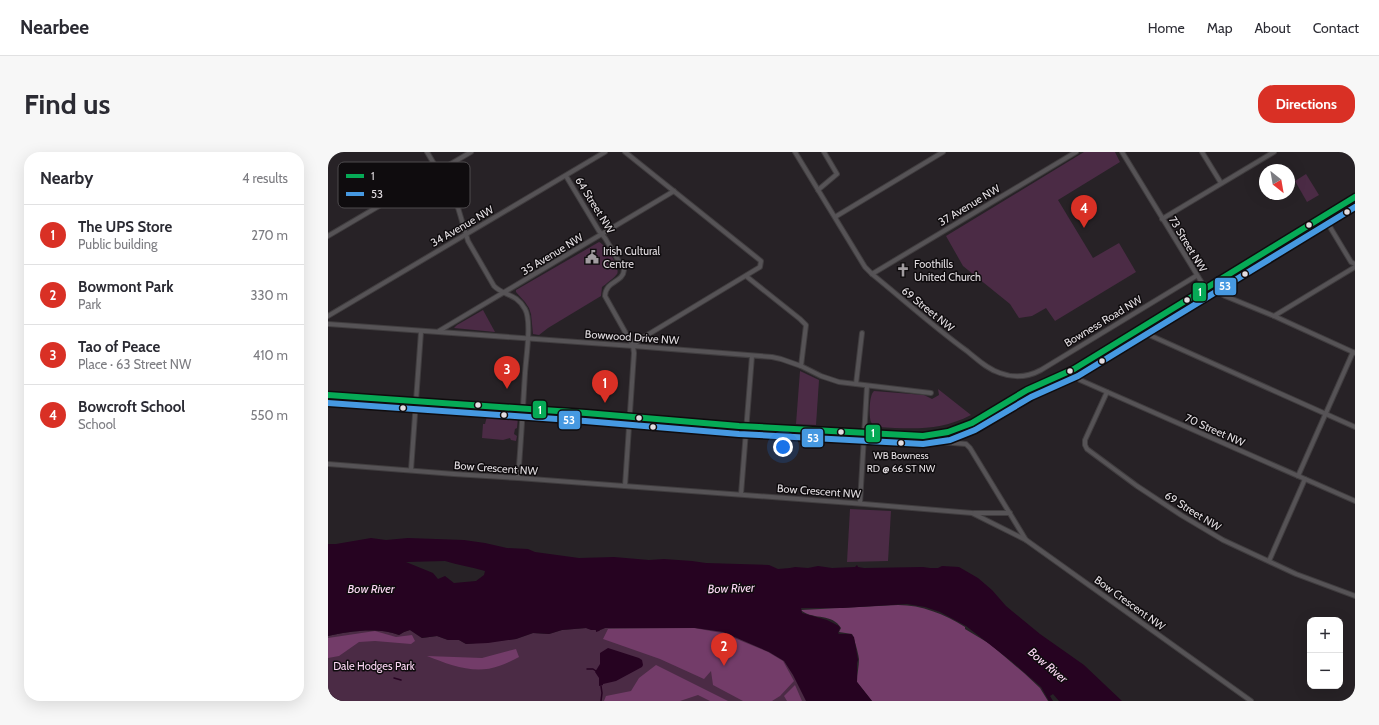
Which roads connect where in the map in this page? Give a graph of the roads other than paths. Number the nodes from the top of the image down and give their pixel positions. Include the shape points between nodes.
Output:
1 (332, 152) edge
2 (427, 152) edge
3 (471, 152) edge
4 (605, 152) edge
5 (625, 152) edge
6 (795, 152) edge
7 (824, 152) edge
8 (943, 152) edge
9 (1076, 152) edge
10 (1122, 152) edge
11 (1202, 152) edge
12 (1274, 152) edge
13 (328, 154) edge
14 (433, 162) edge
15 (454, 162) edge
16 (566, 176) junction
17 (1221, 183) junction
18 (818, 190) junction
19 (674, 191) junction
20 (1355, 197) edge
21 (375, 208) edge
22 (458, 208) edge
23 (835, 217) junction
24 (1324, 217) junction
25 (1162, 219) junction
26 (467, 233) junction
27 (602, 234) junction
28 (328, 236) edge
29 (1355, 265) edge
30 (872, 274) junction
31 (746, 276) junction
32 (1196, 276) junction
33 (1208, 287) junction
34 (504, 292) junction
35 (328, 316) edge
36 (1274, 316) junction
37 (328, 324) edge
38 (1142, 328) junction
39 (421, 332) junction
40 (438, 332) junction
41 (862, 333) dead end
42 (528, 339) junction
43 (633, 346) junction
44 (1354, 353) edge
45 (752, 356) junction
46 (801, 366) junction
47 (1074, 369) junction
48 (1017, 376) joint
49 (856, 384) junction
50 (867, 386) junction
51 (1107, 392) junction
52 (931, 393) dead end
53 (328, 395) edge
54 (416, 402) junction
55 (523, 409) junction
56 (1327, 414) junction
57 (630, 416) junction
58 (747, 426) junction
59 (1355, 427) edge
60 (864, 433) junction
61 (932, 435) junction
62 (328, 464) edge
63 (410, 470) junction
64 (1298, 476) junction
65 (518, 478) junction
66 (1306, 480) junction
67 (625, 486) junction
68 (741, 494) junction
69 (1355, 501) edge
70 (860, 503) junction
71 (1010, 513) junction
72 (972, 514) junction
73 (1026, 540) junction
74 (1269, 561) junction
75 (1355, 596) edge
76 (1251, 701) edge

1 - 13 street
2 - 14 street
3 - 15 street
4 - 16 street, 34 Avenue NW
5 - 19 street
6 - 18 street, 69 Street NW
7 - 18 street via 837,174
8 - 23 street
9 - 30 street, 37 Avenue NW
10 - 25 street, 73 Street NW
11 - 17 street
12 - 17 street
16 - 26 street, 34 Avenue NW
16 - 27 street, 64 Street NW
17 - 25 street
18 - 23 street, 69 Street NW
19 - 27 street, 35 Avenue NW
19 - 31 street via 761,261 760,267
20 - 24 street
21 - 28 street
22 - 26 street
23 - 30 street, 69 Street NW via 865,267
24 - 29 street
24 - 33 street
25 - 32 street, 73 Street NW
26 - 34 street via 468,241 494,286
26 - 35 street, 34 Avenue NW
27 - 34 street, 35 Avenue NW
27 - 43 street, 64 Street NW via 624,272 608,287 604,296
29 - 36 street
30 - 48 street, 69 Street NW via 989,368 1002,374
31 - 43 street via 640,339
31 - 46 street via 806,325
32 - 33 street, 73 Street NW
32 - 48 street, Bowness Road NW via 1041,370
33 - 36 street, 73 Street NW
33 - 38 street
34 - 40 street, 35 Avenue NW
34 - 42 street via 513,296 525,309 528,316
36 - 44 street, 73 Street NW
37 - 39 street, Bowwood Drive NW
38 - 47 street
38 - 56 street via 1147,334
39 - 40 street, Bowwood Drive NW
39 - 54 street
40 - 42 street, Bowwood Drive NW
41 - 49 street
42 - 43 street, Bowwood Drive NW
42 - 55 street
43 - 45 street, Bowwood Drive NW
43 - 57 street, 64 Street NW
44 - 56 street
45 - 46 street, Bowwood Drive NW via 781,359
45 - 58 street
46 - 49 street, Bowwood Drive NW via 839,382
47 - 51 street, 70 Street NW via 1080,380
47 - 61 street via 1022,393 972,423
49 - 50 street, Bowwood Drive NW
50 - 52 street, Bowwood Drive NW
50 - 60 street
51 - 64 street, 70 Street NW
51 - 74 street, 69 Street NW via 1084,445 1137,486 1181,515 1222,540
53 - 54 street
54 - 55 street
54 - 63 street
55 - 57 street
55 - 65 street
56 - 59 street
56 - 64 street
57 - 58 street
57 - 67 street, 64 Street NW
58 - 60 street
58 - 68 street
60 - 61 street
60 - 70 street
61 - 71 street via 941,442 966,444
62 - 63 street, Bow Crescent NW
63 - 65 street, Bow Crescent NW
64 - 66 street, 70 Street NW
65 - 67 street, Bow Crescent NW
66 - 69 street, 70 Street NW
66 - 74 street
67 - 68 street, Bow Crescent NW
68 - 70 street, Bow Crescent NW
70 - 72 street, Bow Crescent NW
71 - 72 street
71 - 73 street
72 - 73 street, Bow Crescent NW
73 - 76 street, Bow Crescent NW
74 - 75 street, 69 Street NW

